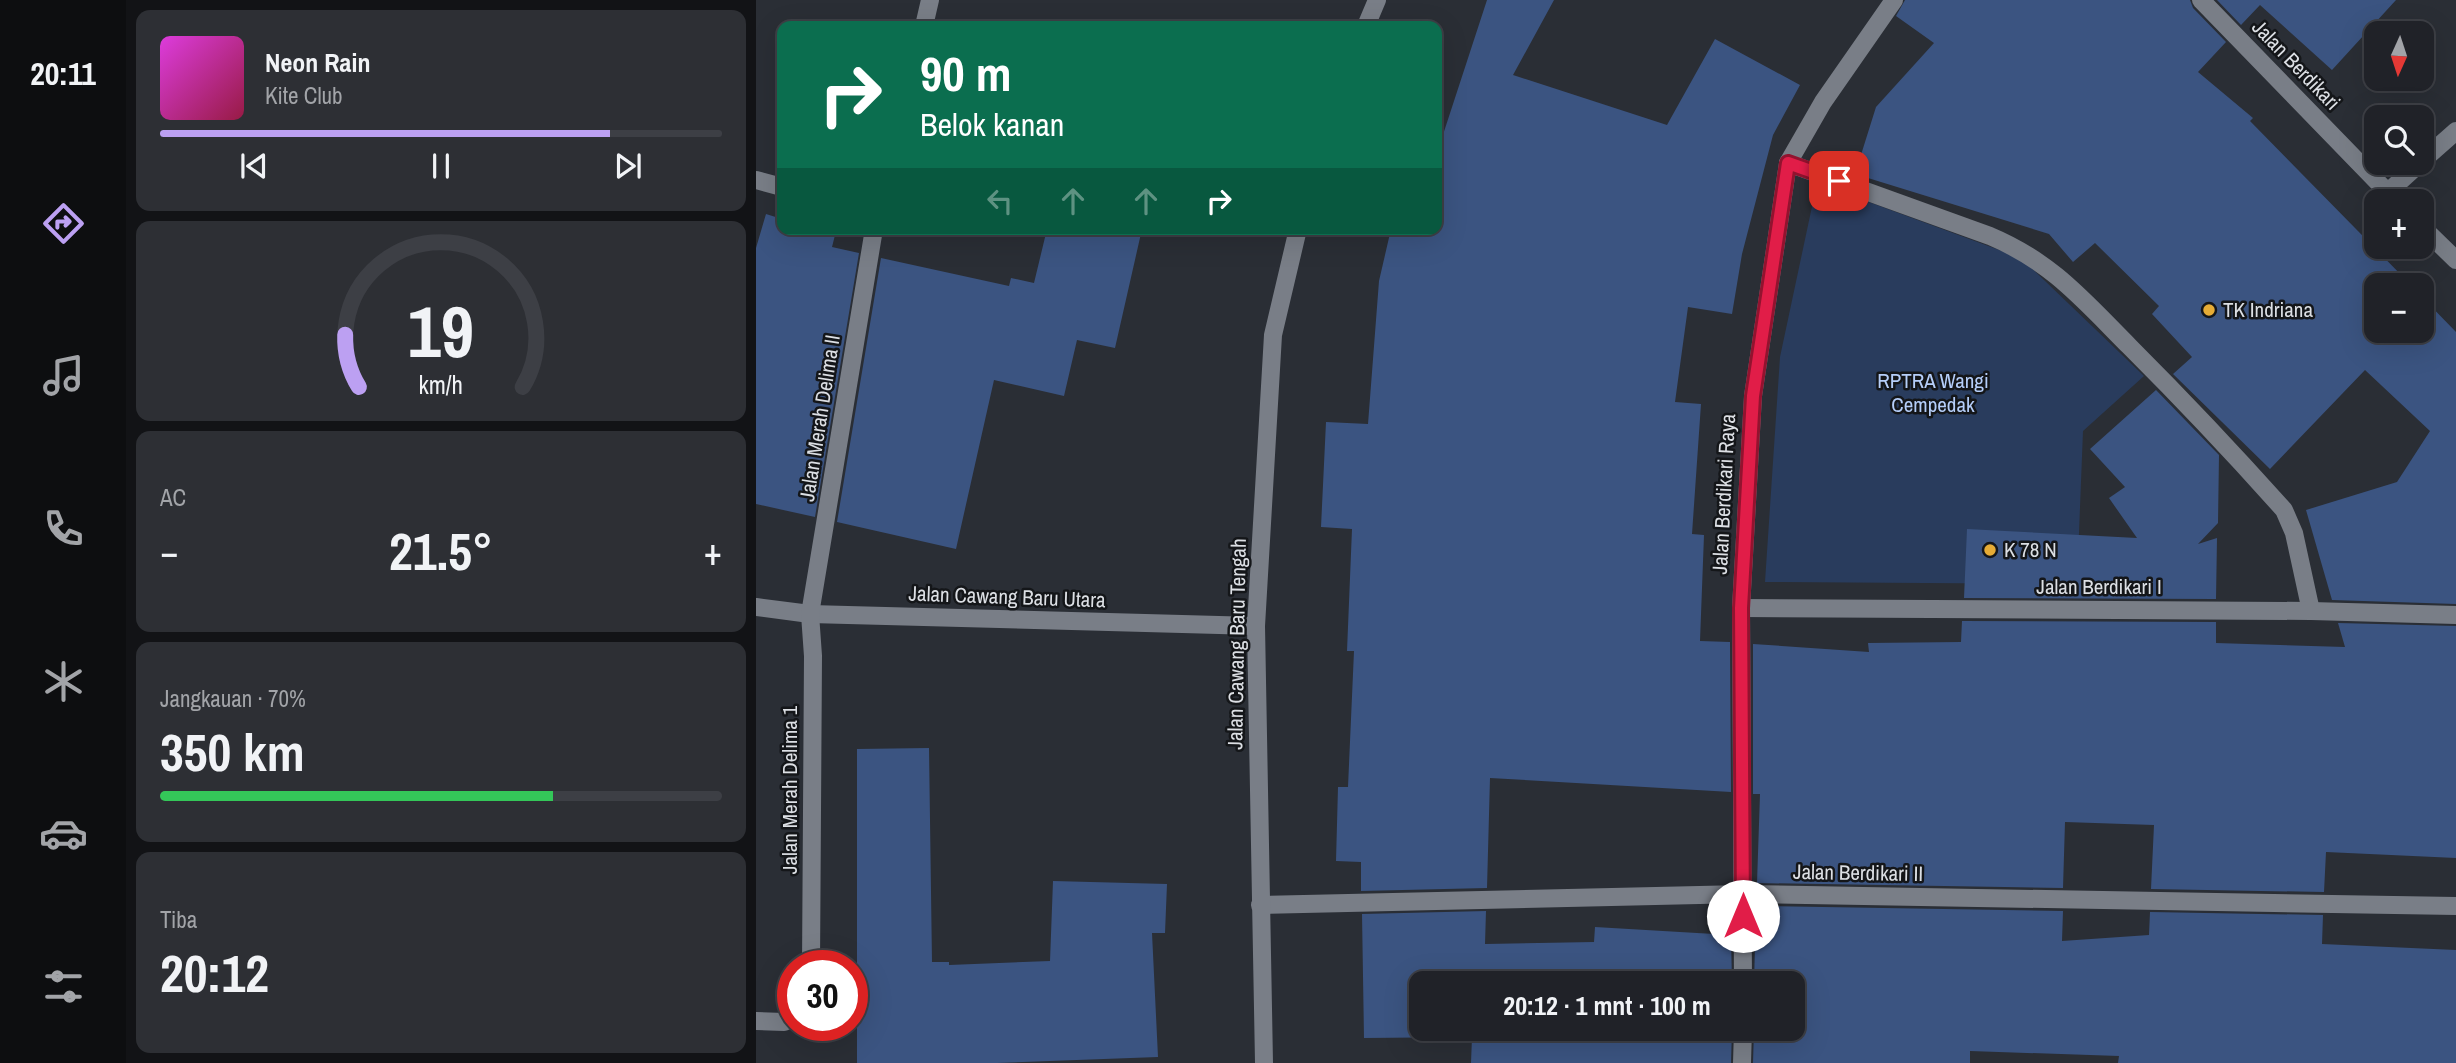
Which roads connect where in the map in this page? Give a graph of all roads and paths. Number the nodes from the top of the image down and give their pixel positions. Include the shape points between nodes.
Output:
1 (930, 0) edge
2 (1377, 0) edge
3 (1894, 0) edge
4 (2201, 0) edge
5 (925, 21) edge
6 (1368, 21) edge
7 (2456, 131) edge
8 (2434, 150) edge
9 (1788, 163) junction
10 (2410, 175) edge
11 (756, 180) edge
12 (777, 186) edge
13 (2383, 189) edge
14 (2398, 189) edge
15 (873, 235) edge
16 (1297, 235) edge
17 (2434, 239) edge
18 (2456, 260) edge
19 (756, 607) edge
20 (1741, 608) junction
21 (2311, 611) junction
22 (810, 614) junction
23 (2456, 615) edge
24 (1256, 626) junction
25 (1743, 894) junction
26 (1260, 905) junction
27 (2456, 906) edge
28 (811, 950) edge
29 (1743, 971) edge
30 (756, 1021) edge
31 (777, 1022) edge
32 (1743, 1041) edge
33 (1264, 1063) edge
34 (1742, 1063) edge

1 - 5 street
2 - 6 street
3 - 9 street, Jalan Berdikari Raya via 1823,102
4 - 13 street, Jalan Berdikari
7 - 8 street, Jalan Berdikari
9 - 20 street, Jalan Berdikari Raya via 1753,396
9 - 21 street via 1990,236 2021,249 2052,270 2284,510 2294,533
10 - 14 street, Jalan Berdikari
11 - 12 street
15 - 22 street, Jalan Merah Delima II
16 - 24 street, Jalan Cawang Baru Tengah via 1273,335
17 - 18 street
19 - 22 street, Jalan Cawang Baru Utara
20 - 21 street, Jalan Berdikari I
20 - 25 street, Jalan Berdikari Raya
21 - 23 street, Jalan Berdikari I
22 - 24 street, Jalan Cawang Baru Utara
22 - 28 street, Jalan Merah Delima 1
24 - 26 street, Jalan Cawang Baru Tengah
25 - 26 street, Jalan Berdikari II
25 - 27 street, Jalan Berdikari II
25 - 29 street, Jalan Berdikari Raya
26 - 33 street, Jalan Cawang Baru Tengah
30 - 31 street
32 - 34 street

